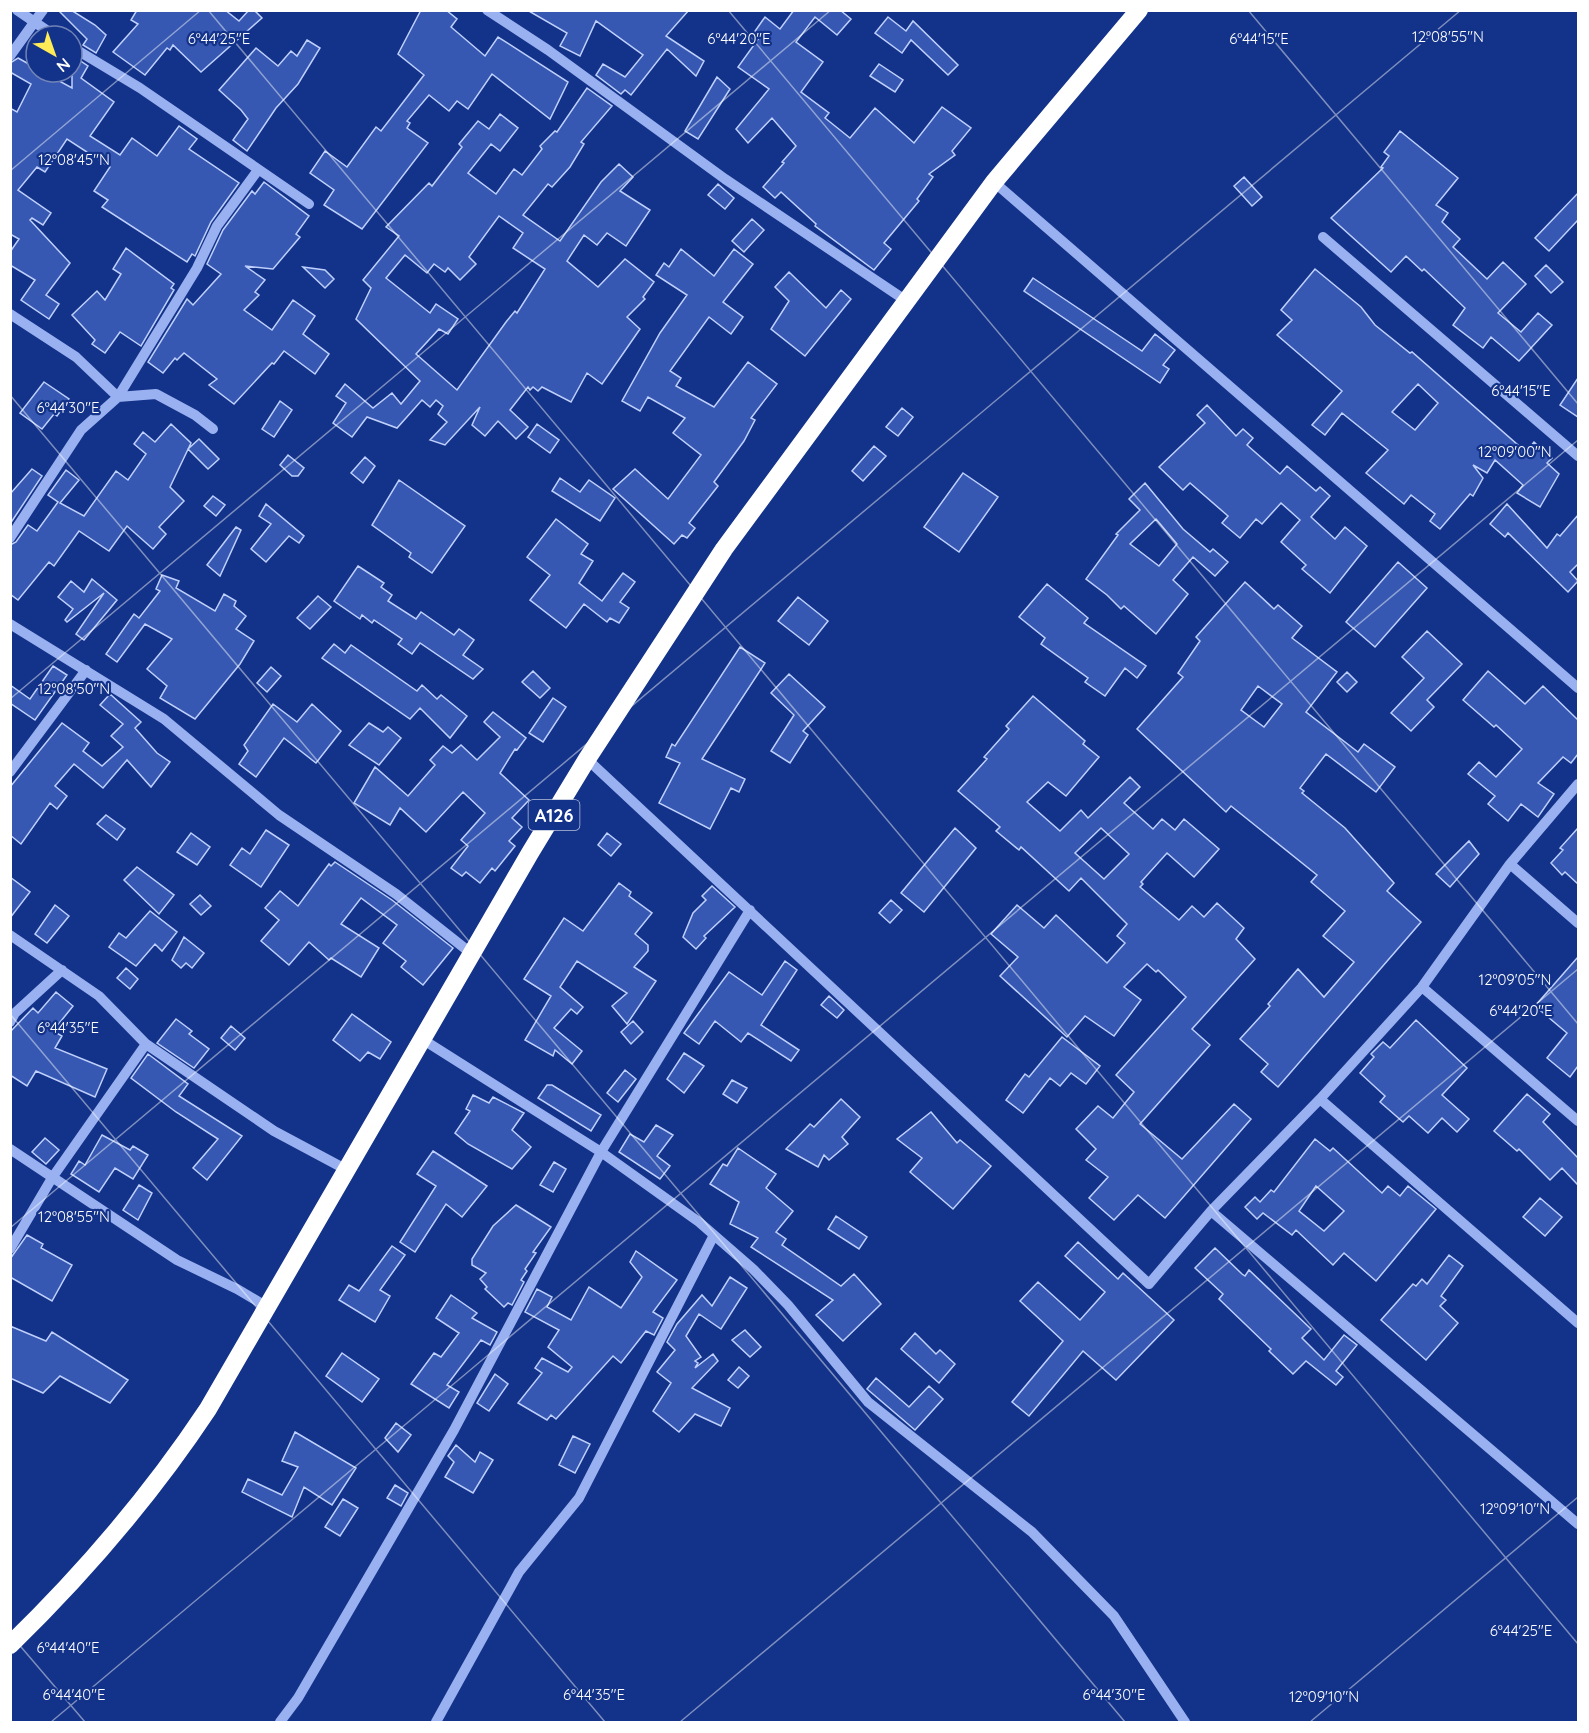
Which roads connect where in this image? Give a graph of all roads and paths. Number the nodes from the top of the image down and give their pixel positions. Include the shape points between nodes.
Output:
1 (17, 10) edge
2 (43, 10) edge
3 (487, 10) edge
4 (1139, 10) edge
5 (34, 22) junction
6 (37, 24) edge
7 (84, 54) edge
8 (10, 56) edge
9 (258, 170) junction
10 (994, 182) junction
11 (309, 204) dead end
12 (1323, 237) dead end
13 (905, 300) junction
14 (10, 314) edge
15 (118, 397) junction
16 (213, 429) dead end
17 (1578, 456) edge
18 (10, 538) edge
19 (10, 624) edge
20 (86, 670) junction
21 (1578, 688) edge
22 (587, 759) junction
23 (10, 772) edge
24 (1578, 784) edge
25 (1510, 864) junction
26 (750, 910) junction
27 (1578, 923) edge
28 (10, 935) edge
29 (472, 954) junction
30 (62, 970) junction
31 (1422, 987) junction
32 (10, 1022) edge
33 (422, 1039) junction
34 (146, 1044) junction
35 (1320, 1099) junction
36 (1578, 1121) edge
37 (10, 1149) edge
38 (601, 1152) junction
39 (347, 1170) junction
40 (52, 1178) junction
41 (1211, 1211) junction
42 (714, 1235) junction
43 (10, 1249) edge
44 (269, 1308) junction
45 (1578, 1323) edge
46 (1578, 1524) edge
47 (10, 1645) edge
48 (280, 1722) edge
49 (436, 1722) edge
50 (1185, 1722) edge

1 - 5 street
2 - 5 street
3 - 13 street via 725,179
4 - 10 highway, A126
5 - 6 street
5 - 8 street
7 - 9 street via 141,88
9 - 11 street
9 - 15 street via 217,226 197,268
10 - 13 highway, A126
10 - 21 street
12 - 17 street
13 - 22 highway, A126 via 724,549
14 - 15 street via 76,357
15 - 16 street via 156,394
15 - 18 street via 81,430
19 - 20 street
20 - 23 street
20 - 29 street via 164,719 279,815 396,894
22 - 26 street
22 - 29 highway, A126
24 - 25 street
25 - 27 street
25 - 31 street
26 - 38 street
26 - 41 street via 1149,1284
28 - 30 street
29 - 33 highway, A126
30 - 32 street
30 - 34 street via 99,996
31 - 35 street
31 - 36 street
33 - 38 street
33 - 39 highway, A126
34 - 39 street via 274,1131
34 - 40 street
35 - 41 street
35 - 45 street
37 - 40 street
38 - 42 street
38 - 48 street via 454,1430 298,1698
39 - 44 highway, A126
40 - 43 street
40 - 44 street via 177,1260
41 - 46 street
42 - 49 street via 579,1498 519,1572
42 - 50 street via 788,1305 868,1402 1032,1532 1114,1616
44 - 47 highway, A126 via 175,1459 91,1561

